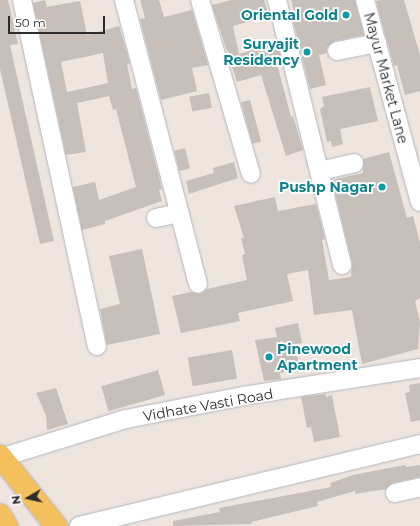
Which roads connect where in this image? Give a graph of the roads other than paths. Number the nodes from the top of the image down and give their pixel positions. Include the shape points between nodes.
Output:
1 (22, 0) edge
2 (124, 0) edge
3 (200, 0) edge
4 (277, 0) edge
5 (365, 0) edge
6 (377, 43) junction
7 (337, 51) dead end
8 (354, 162) dead end
9 (320, 170) junction
10 (251, 174) dead end
11 (420, 202) edge
12 (179, 213) junction
13 (156, 218) dead end
14 (342, 265) dead end
15 (198, 284) dead end
16 (97, 346) dead end
17 (420, 368) edge
18 (420, 444) edge
19 (0, 457) edge
20 (420, 487) edge
21 (395, 493) dead end
22 (0, 515) edge
23 (7, 526) edge
24 (56, 526) edge
25 (79, 526) edge

1 - 16 street
2 - 12 street
3 - 10 street
4 - 9 street
5 - 6 street, Mayur Market Lane
6 - 7 street
6 - 11 street, Mayur Market Lane
8 - 9 street
9 - 14 street
12 - 13 street
12 - 15 street
17 - 19 street, Vidhate Vasti Road via 243,396 126,419
18 - 25 street
19 - 24 main road
20 - 21 street
22 - 23 main road

